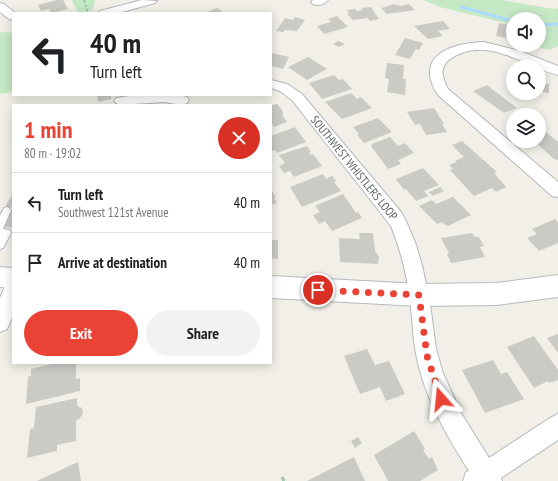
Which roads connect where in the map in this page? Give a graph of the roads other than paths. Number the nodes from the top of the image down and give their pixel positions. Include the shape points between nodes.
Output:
1 (151, 1) dead end
2 (0, 6) edge
3 (108, 12) edge
4 (12, 16) edge
5 (558, 71) edge
6 (272, 84) edge
7 (182, 100) edge
8 (122, 103) edge
9 (558, 191) edge
10 (7, 210) dead end
11 (0, 226) edge
12 (0, 232) edge
13 (0, 245) edge
14 (0, 277) edge
15 (12, 278) edge
16 (558, 286) edge
17 (272, 288) edge
18 (12, 292) edge
19 (419, 295) junction
20 (0, 322) edge
21 (558, 426) edge
22 (484, 479) edge

1 - 3 street
2 - 4 street
5 - 9 street via 494,47 474,46 448,54 440,61 435,71 443,92
6 - 19 street, SOUTHWEST WHISTLERS LOOP via 288,89 297,98 396,217 404,235
7 - 8 street via 164,97
10 - 11 lane
12 - 13 lane via 7,233
14 - 15 main road
16 - 19 main road via 496,294
17 - 19 main road
18 - 20 street
19 - 22 street, SOUTHWEST WHISTLERS LOOP via 427,356 441,399
21 - 22 street

